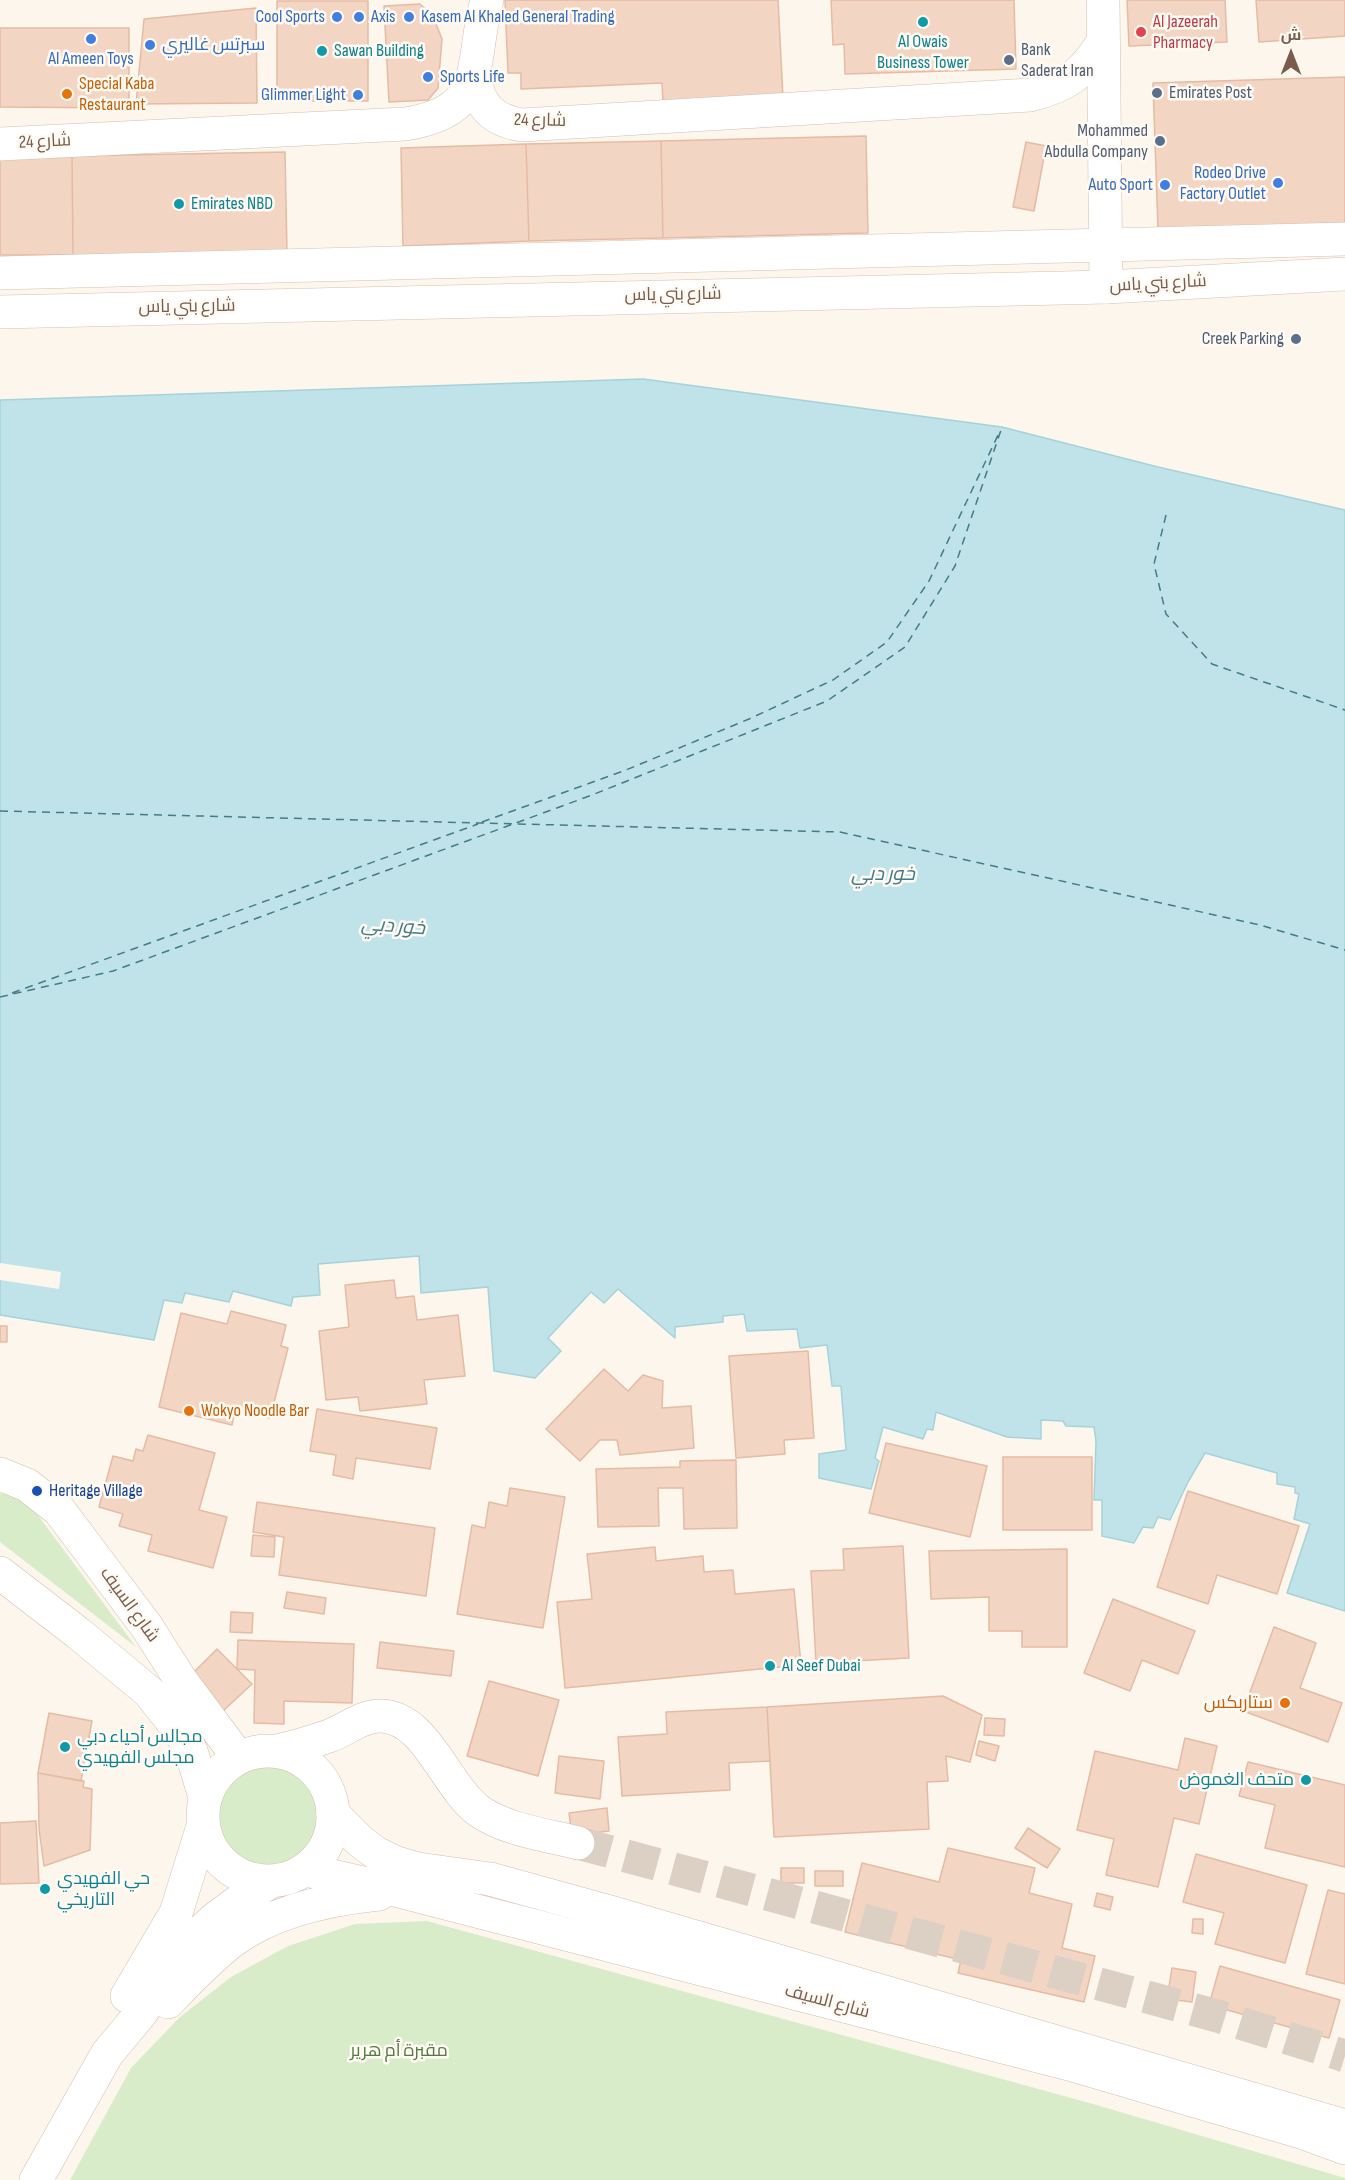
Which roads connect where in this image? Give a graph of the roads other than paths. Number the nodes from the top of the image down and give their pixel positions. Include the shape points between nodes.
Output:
1 (487, 0) edge
2 (1103, 0) edge
3 (1103, 42) junction
4 (474, 77) junction
5 (0, 144) edge
6 (1345, 239) edge
7 (1104, 245) junction
8 (0, 273) edge
9 (1345, 274) edge
10 (1106, 287) junction
11 (0, 312) edge
12 (0, 1474) edge
13 (0, 1574) edge
14 (346, 1728) junction
15 (277, 1751) junction
16 (238, 1757) junction
17 (331, 1804) junction
18 (204, 1812) junction
19 (578, 1843) tunnel mouth
20 (306, 1870) junction
21 (272, 1881) junction
22 (403, 1892) junction
23 (107, 2054) junction
24 (1345, 2126) edge
25 (1345, 2148) edge
26 (36, 2180) edge

1 - 4 street
2 - 3 street
3 - 4 street, شارع 24 via 1074,78 1030,95 522,125 494,116 477,92
3 - 7 street
4 - 5 street, شارع 24 via 456,105 441,116 405,124
6 - 7 street
7 - 8 street
7 - 10 street
9 - 10 street, شارع بني ياس
10 - 11 street, شارع بني ياس
12 - 16 street, شارع السيف via 27,1485 59,1510
13 - 18 street via 153,1696 190,1751
14 - 15 street
14 - 17 street via 330,1766
14 - 19 street via 362,1719 380,1716 398,1720 414,1729 458,1791 480,1812 509,1825
15 - 16 street
15 - 17 street via 291,1754 319,1775
16 - 18 street via 212,1781
17 - 20 street via 331,1834 317,1860
17 - 24 street, شارع السيف via 360,1841 402,1864 517,1886
18 - 21 street via 213,1851 224,1865 238,1875
18 - 23 street via 176,1913 127,1996
20 - 21 street
20 - 22 street, شارع السيف
21 - 23 street via 239,1901 197,1935
22 - 23 street via 350,1897 267,1921 206,1962 136,2033
22 - 25 street, شارع السيف via 1069,2064
23 - 26 street

